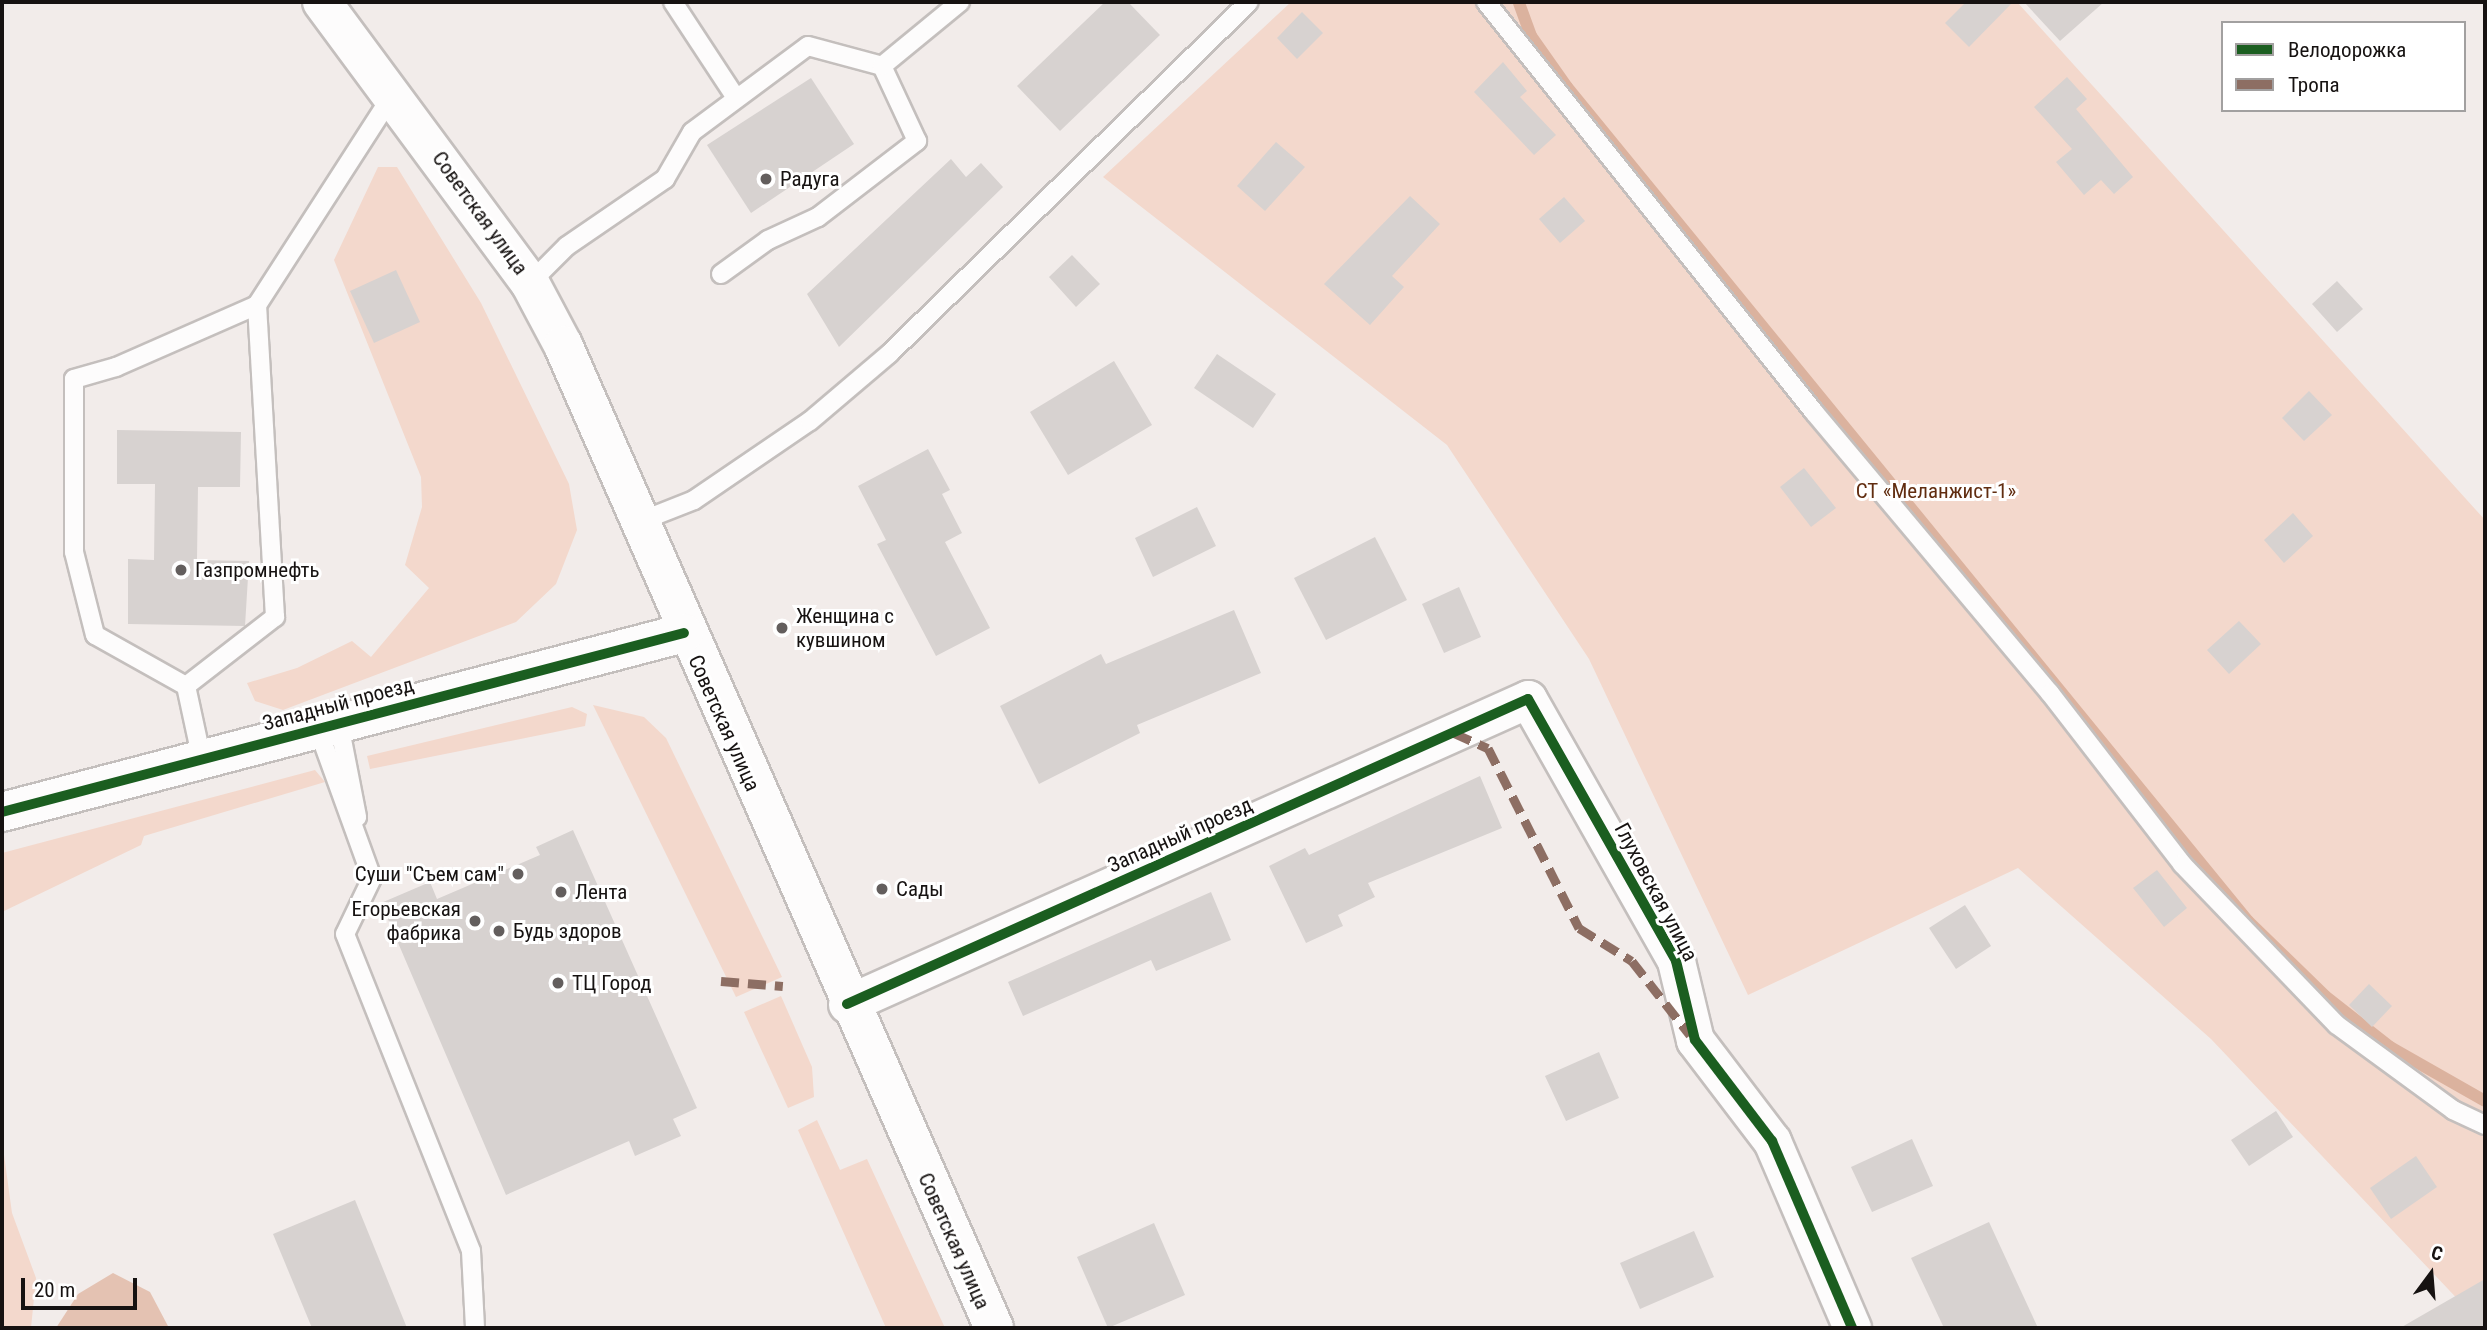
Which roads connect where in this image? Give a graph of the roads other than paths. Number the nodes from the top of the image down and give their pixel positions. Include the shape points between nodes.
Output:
1 (322, 2) edge
2 (673, 2) edge
3 (960, 2) edge
4 (1249, 2) edge
5 (1486, 2) edge
6 (882, 66) junction
7 (393, 94) junction
8 (736, 98) junction
9 (721, 274) dead end
10 (530, 283) junction
11 (257, 305) junction
12 (641, 521) junction
13 (684, 633) junction
14 (186, 686) junction
15 (1528, 699) joint
16 (329, 726) junction
17 (202, 760) junction
18 (2, 812) edge
19 (847, 1004) junction
20 (2485, 1125) edge
21 (475, 1328) edge
22 (994, 1328) edge
23 (1852, 1328) edge

1 - 7 main road, Советская улица
2 - 8 lane
3 - 6 lane
4 - 12 lane via 879,362 810,421 694,500
5 - 20 lane via 1814,412 2050,693 2182,864 2337,1025 2453,1110
6 - 8 lane via 808,46
6 - 9 lane via 917,141 818,217 768,240
7 - 10 main road, Советская улица
7 - 11 lane
8 - 10 lane via 692,132 665,179 567,246
10 - 12 main road, Советская улица
11 - 14 lane via 275,617
11 - 14 lane via 116,367 74,379 74,552 95,635
12 - 13 main road, Советская улица
13 - 16 main road, Западный проезд
13 - 19 main road, Советская улица
14 - 17 lane
15 - 19 street, Западный проезд
15 - 23 street, Глуховская улица via 1676,961 1695,1040 1772,1141
16 - 17 main road, Западный проезд
16 - 21 lane via 372,878 345,934 471,1251
17 - 18 main road, Западный проезд
19 - 22 main road, Советская улица

